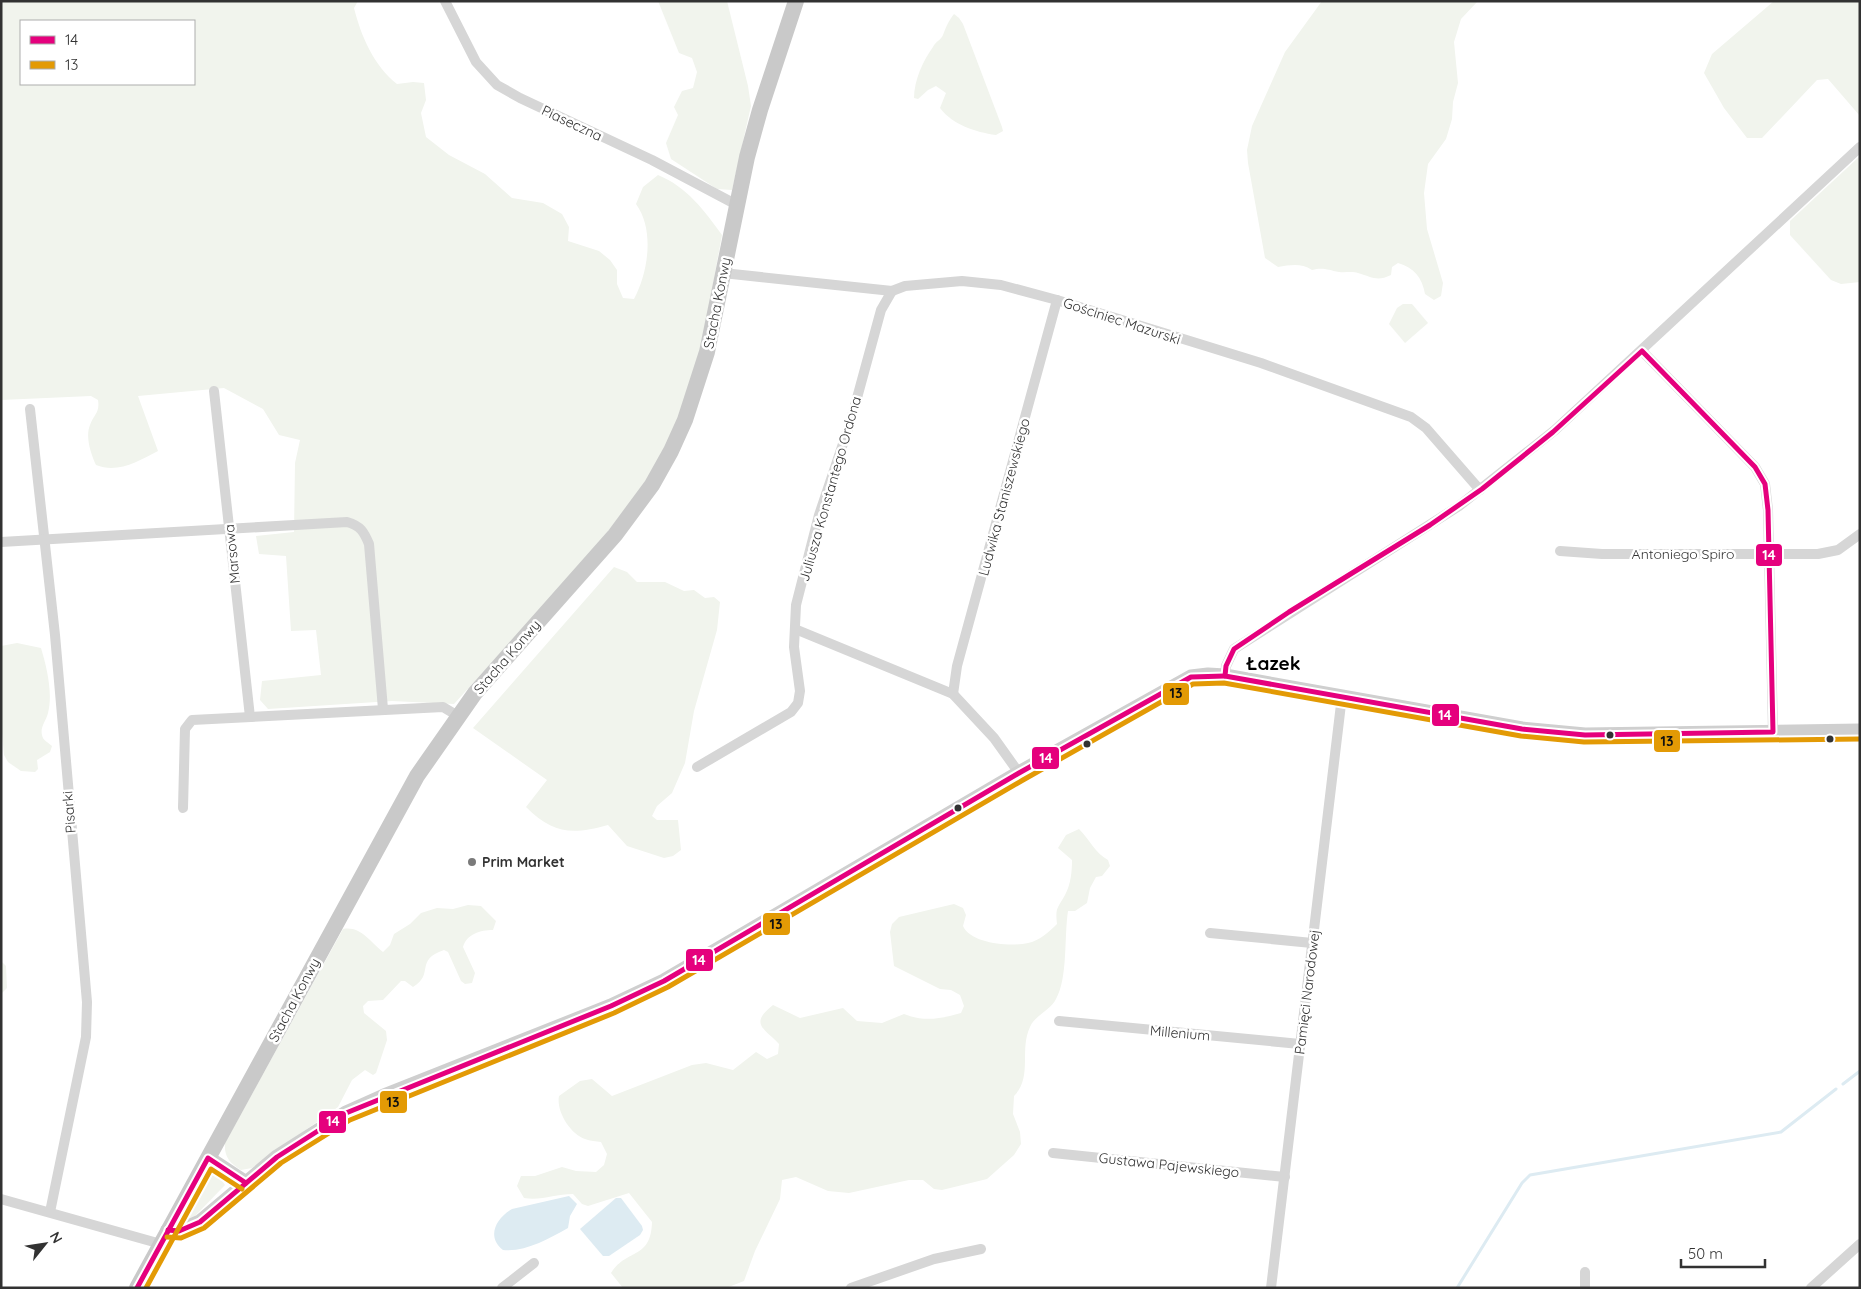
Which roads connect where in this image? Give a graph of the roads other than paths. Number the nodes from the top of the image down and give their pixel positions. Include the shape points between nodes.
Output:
1 (445, 1) edge
2 (796, 1) edge
3 (1860, 147) edge
4 (736, 204) junction
5 (723, 273) junction
6 (892, 291) junction
7 (1058, 300) junction
8 (1642, 351) junction
9 (214, 391) dead end
10 (30, 410) dead end
11 (1480, 490) junction
12 (230, 527) junction
13 (1860, 534) edge
14 (44, 539) junction
15 (1, 542) edge
16 (1560, 551) dead end
17 (1769, 555) junction
18 (795, 629) junction
19 (1225, 676) junction
20 (953, 694) junction
21 (1342, 696) junction
22 (383, 709) junction
23 (458, 716) junction
24 (250, 717) junction
25 (1860, 731) edge
26 (1773, 732) junction
27 (697, 767) dead end
28 (1020, 773) junction
29 (183, 808) dead end
30 (1210, 933) dead end
31 (1312, 943) junction
32 (1059, 1021) dead end
33 (1300, 1044) junction
34 (1053, 1153) dead end
35 (208, 1158) junction
36 (1285, 1177) junction
37 (246, 1183) junction
38 (1, 1199) edge
39 (50, 1212) junction
40 (164, 1237) junction
41 (1860, 1244) edge
42 (981, 1249) dead end
43 (534, 1263) dead end
44 (1585, 1272) dead end
45 (137, 1288) edge
46 (502, 1288) edge
47 (851, 1288) edge
48 (1271, 1288) edge
49 (1585, 1288) edge
50 (1811, 1288) edge

1 - 4 street, Piaseczna via 476,62 497,84
2 - 4 main road, Stacha Konwy via 760,110
3 - 8 street
4 - 5 main road, Stacha Konwy
5 - 6 street, Gościniec Mazurski
5 - 23 main road, Stacha Konwy via 707,352 686,420 652,485 616,535 500,664
6 - 7 street, Gościniec Mazurski via 904,286 973,282 1001,285
6 - 18 street, Juliusza Konstantego Ordona via 880,310 851,420 820,515 796,605
7 - 11 street, Gościniec Mazurski via 1261,363 1401,412 1426,428
7 - 20 street, Ludwika Staniszewskiego via 957,666
8 - 11 street via 1555,430
8 - 17 street via 1761,476 1768,499
9 - 12 street, Marsowa
10 - 14 street, Pisarki
11 - 19 street via 1234,649
12 - 14 street
12 - 22 street via 347,522 357,524 364,532 369,544
12 - 24 street, Marsowa
13 - 17 street, Antoniego Spiro via 1829,553
14 - 15 street
14 - 39 street, Pisarki via 88,1021
16 - 17 street, Antoniego Spiro
17 - 26 street
18 - 20 street
18 - 27 street, Juliusza Konstantego Ordona via 800,691 795,708
19 - 21 street
19 - 28 street via 1199,676 1175,684
20 - 28 street via 994,738
21 - 26 street via 1555,733
21 - 31 street, Pamięci Narodowej
22 - 23 street via 443,707
22 - 24 street
23 - 35 main road, Stacha Konwy via 398,809
24 - 29 street via 198,718 186,726
25 - 26 street
28 - 37 street via 664,981 611,1006 346,1113 299,1141
30 - 31 street
31 - 33 street, Pamięci Narodowej
32 - 33 street, Millenium
33 - 36 street, Pamięci Narodowej
34 - 36 street, Gustawa Pajewskiego
35 - 37 street
35 - 40 main road, Stacha Konwy
36 - 48 street, Pamięci Narodowej
37 - 40 street via 200,1222
38 - 39 street
39 - 40 street
40 - 45 main road, Stacha Konwy
41 - 50 street
42 - 47 street via 934,1259
43 - 46 street
44 - 49 street

